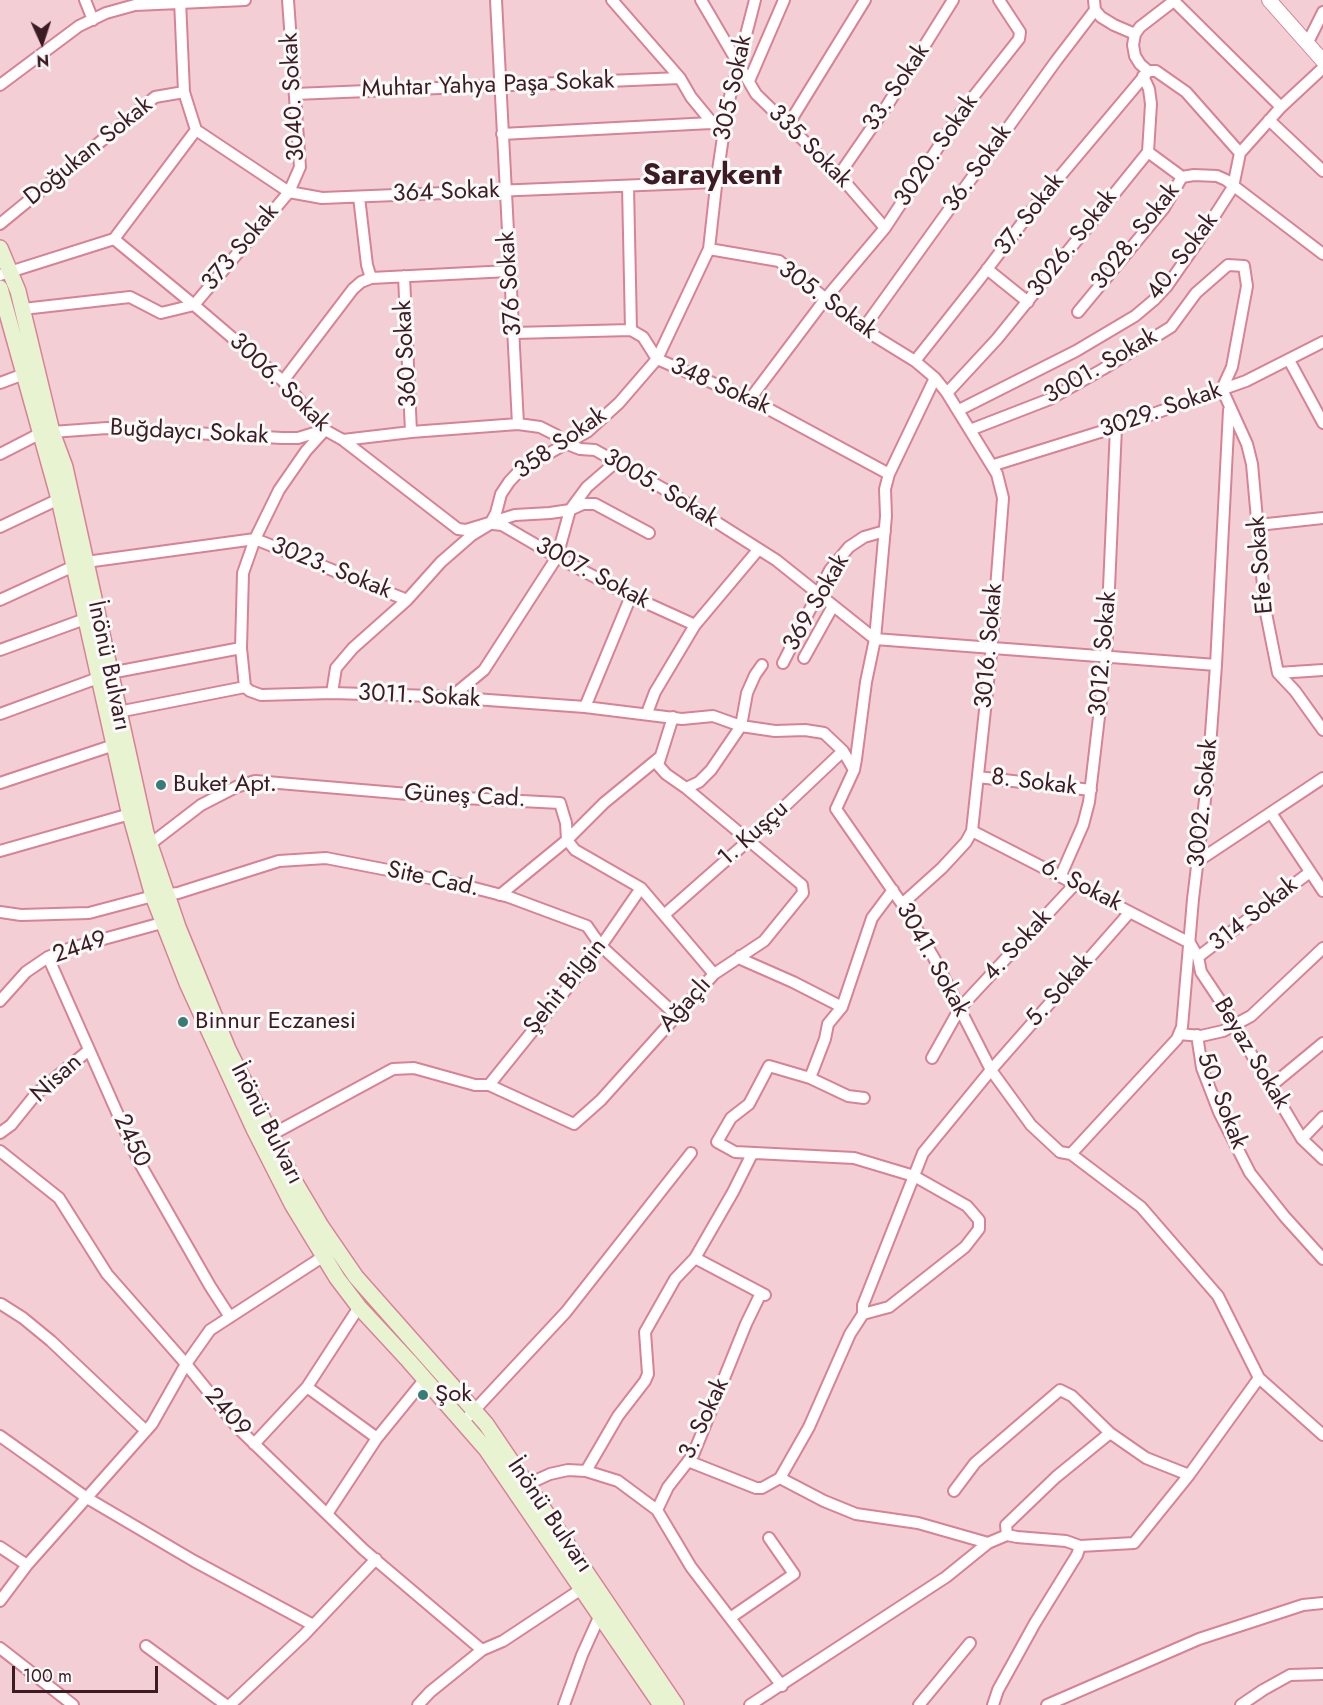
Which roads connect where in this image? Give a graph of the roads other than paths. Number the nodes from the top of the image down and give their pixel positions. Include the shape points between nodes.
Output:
1 (85, 0) edge
2 (245, 0) edge
3 (288, 0) edge
4 (496, 0) edge
5 (612, 0) edge
6 (701, 0) edge
7 (755, 0) edge
8 (784, 0) edge
9 (865, 0) edge
10 (953, 0) edge
11 (999, 0) edge
12 (1174, 0) edge
13 (1269, 0) edge
14 (180, 1) edge
15 (1095, 5) edge
16 (1323, 12) edge
17 (93, 20) junction
18 (1135, 34) junction
19 (1308, 42) junction
20 (1323, 61) edge
21 (739, 62) junction
22 (1323, 68) edge
23 (1145, 74) junction
24 (680, 78) junction
25 (749, 81) junction
26 (0, 85) edge
27 (502, 85) junction
28 (184, 92) junction
29 (296, 94) junction
30 (1281, 107) junction
31 (1269, 120) junction
32 (711, 123) junction
33 (788, 125) junction
34 (196, 129) junction
35 (724, 130) junction
36 (502, 134) junction
37 (1148, 152) junction
38 (1240, 153) junction
39 (1323, 171) edge
40 (839, 175) junction
41 (1182, 177) junction
42 (716, 182) junction
43 (628, 186) junction
44 (1233, 187) junction
45 (505, 191) junction
46 (289, 192) junction
47 (359, 197) junction
48 (0, 224) edge
49 (885, 228) junction
50 (114, 239) junction
51 (0, 248) edge
52 (709, 249) junction
53 (1323, 254) edge
54 (987, 269) junction
55 (509, 271) junction
56 (6, 273) edge
57 (404, 276) junction
58 (371, 278) junction
59 (0, 288) edge
60 (826, 298) junction
61 (1028, 302) junction
62 (194, 304) junction
63 (23, 309) junction
64 (1078, 312) dead end
65 (863, 329) junction
66 (631, 330) junction
67 (514, 333) junction
68 (1323, 342) edge
69 (657, 359) junction
70 (1289, 360) junction
71 (915, 361) junction
72 (24, 374) junction
73 (935, 378) junction
74 (283, 381) junction
75 (0, 383) edge
76 (1222, 389) junction
77 (947, 393) junction
78 (750, 399) junction
79 (1230, 408) junction
80 (959, 410) junction
81 (1323, 423) edge
82 (518, 424) junction
83 (1116, 427) junction
84 (325, 430) junction
85 (970, 430) junction
86 (411, 432) junction
87 (47, 433) junction
88 (343, 440) junction
89 (565, 443) junction
90 (0, 454) edge
91 (616, 462) junction
92 (994, 465) junction
93 (890, 474) junction
94 (59, 499) junction
95 (570, 510) junction
96 (1323, 518) edge
97 (490, 524) junction
98 (1258, 525) junction
99 (0, 527) edge
100 (885, 531) junction
101 (649, 533) dead end
102 (255, 539) junction
103 (758, 549) junction
104 (557, 557) junction
105 (80, 564) junction
106 (817, 593) junction
107 (631, 596) junction
108 (0, 600) edge
109 (407, 600) junction
110 (833, 606) junction
111 (85, 619) junction
112 (695, 626) junction
113 (875, 639) junction
114 (241, 648) junction
115 (992, 648) junction
116 (0, 650) edge
117 (1106, 657) junction
118 (804, 658) dead end
119 (783, 663) dead end
120 (762, 665) dead end
121 (1216, 665) junction
122 (1323, 670) edge
123 (1278, 673) junction
124 (104, 676) junction
125 (245, 687) junction
126 (332, 693) junction
127 (450, 698) junction
128 (585, 707) junction
129 (118, 712) junction
130 (647, 713) junction
131 (0, 714) edge
132 (673, 717) junction
133 (741, 726) junction
134 (1323, 730) edge
135 (114, 745) junction
136 (843, 751) junction
137 (660, 757) junction
138 (854, 770) junction
139 (978, 777) junction
140 (1323, 778) edge
141 (0, 783) edge
142 (686, 788) junction
143 (1091, 790) junction
144 (1271, 813) junction
145 (130, 814) junction
146 (972, 831) junction
147 (567, 840) junction
148 (748, 840) junction
149 (150, 845) junction
150 (0, 851) edge
151 (1198, 861) junction
152 (1310, 872) junction
153 (1061, 875) junction
154 (1076, 883) junction
155 (641, 888) junction
156 (893, 890) junction
157 (1323, 891) edge
158 (500, 894) junction
159 (160, 896) junction
160 (902, 904) junction
161 (0, 912) edge
162 (1130, 912) junction
163 (663, 915) junction
164 (170, 920) junction
165 (1190, 943) junction
166 (601, 945) junction
167 (1323, 948) edge
168 (740, 956) junction
169 (48, 957) junction
170 (1198, 957) junction
171 (714, 974) junction
172 (0, 1001) edge
173 (842, 1007) junction
174 (960, 1008) junction
175 (677, 1016) junction
176 (1234, 1025) junction
177 (1179, 1034) junction
178 (1197, 1035) junction
179 (1323, 1043) edge
180 (89, 1050) junction
181 (932, 1058) dead end
182 (991, 1070) junction
183 (810, 1078) junction
184 (489, 1085) junction
185 (1271, 1086) junction
186 (864, 1098) dead end
187 (1323, 1117) edge
188 (0, 1133) edge
189 (271, 1135) junction
190 (1302, 1139) junction
191 (0, 1151) edge
192 (691, 1153) dead end
193 (752, 1154) junction
194 (1071, 1154) junction
195 (1323, 1159) edge
196 (914, 1176) junction
197 (324, 1256) junction
198 (695, 1258) junction
199 (1323, 1259) edge
200 (0, 1306) edge
201 (359, 1307) junction
202 (863, 1314) junction
203 (230, 1317) junction
204 (186, 1364) junction
205 (1258, 1378) junction
206 (425, 1379) junction
207 (307, 1388) junction
208 (474, 1412) junction
209 (462, 1422) junction
210 (146, 1431) junction
211 (1110, 1432) junction
212 (1323, 1435) edge
213 (0, 1436) edge
214 (377, 1438) junction
215 (254, 1444) junction
216 (688, 1461) junction
217 (586, 1471) junction
218 (1189, 1474) junction
219 (780, 1478) junction
220 (528, 1484) junction
221 (954, 1491) dead end
222 (87, 1498) junction
223 (657, 1510) junction
224 (327, 1514) junction
225 (1007, 1535) junction
226 (769, 1538) dead end
227 (988, 1543) junction
228 (1080, 1546) junction
229 (0, 1547) edge
230 (376, 1559) junction
231 (27, 1565) junction
232 (586, 1585) junction
233 (0, 1601) edge
234 (1323, 1603) edge
235 (600, 1615) junction
236 (730, 1618) junction
237 (313, 1625) junction
238 (970, 1643) dead end
239 (146, 1646) dead end
240 (0, 1648) edge
241 (482, 1650) junction
242 (1323, 1674) edge
243 (782, 1686) junction
244 (73, 1705) edge
245 (228, 1705) edge
246 (418, 1705) edge
247 (564, 1705) edge
248 (662, 1705) edge
249 (676, 1705) edge
250 (750, 1705) edge
251 (919, 1705) edge
252 (993, 1705) edge
253 (1047, 1705) edge
254 (1241, 1705) edge

1 - 17 street
2 - 14 street
3 - 29 street, 3040. Sokak
4 - 27 street, 376 Sokak
5 - 24 street
6 - 21 street, 335 Sokak
7 - 21 street, 305 Sokak
8 - 25 street
9 - 33 street
10 - 40 street, 33. Sokak
11 - 49 street, 3020. Sokak via 1020,32 1019,39 962,111
12 - 18 street
12 - 30 street
13 - 19 street
14 - 17 street via 135,5
14 - 28 street
15 - 18 street via 1101,17
15 - 65 street, 36. Sokak
16 - 19 street
17 - 26 street via 54,43
18 - 23 street via 1133,45
19 - 20 street
21 - 25 street, 335 Sokak
21 - 35 street, 305 Sokak
22 - 30 street, 40. Sokak
23 - 37 street via 1150,104
23 - 38 street via 1156,71 1186,92
23 - 54 street, 37. Sokak
24 - 27 street, Muhtar Yahya Paşa Sokak
24 - 32 street
25 - 33 street, 335 Sokak via 756,94
27 - 29 street, Muhtar Yahya Paşa Sokak
27 - 36 street, 376 Sokak
28 - 34 street
28 - 48 street, Doğukan Sokak via 155,97
29 - 46 street, 3040. Sokak via 300,167
30 - 31 street, 40. Sokak
31 - 38 street, 40. Sokak
31 - 39 street
32 - 35 street
32 - 36 street
33 - 40 street, 335 Sokak
34 - 46 street, 364 Sokak
34 - 50 street
35 - 42 street, 305 Sokak
36 - 45 street, 376 Sokak
37 - 41 street
37 - 61 street, 3026. Sokak
38 - 44 street, 40. Sokak
40 - 49 street, 335 Sokak
41 - 44 street, 3028. Sokak via 1217,176
41 - 64 street, 3028. Sokak via 1164,208
42 - 43 street, 364 Sokak
42 - 52 street, 305 Sokak
43 - 45 street, 364 Sokak
43 - 66 street
44 - 53 street, 3028. Sokak
44 - 80 street, 40. Sokak via 1167,286 1141,310 1076,351
45 - 47 street, 364 Sokak
45 - 55 street, 376 Sokak
46 - 47 street, 364 Sokak via 322,198
46 - 62 street, 373 Sokak
47 - 58 street
49 - 60 street, 3020. Sokak
50 - 56 street
50 - 62 street, 3006. Sokak
51 - 56 main road, İnönü Bulvarı
52 - 60 street, 305. Sokak via 779,261
52 - 69 street, 348 Sokak
54 - 61 street
54 - 71 street, 37. Sokak
55 - 57 street
55 - 67 street, 376 Sokak
56 - 63 main road, İnönü Bulvarı
57 - 58 street
57 - 86 street, 360 Sokak
58 - 74 street via 353,289
59 - 72 main road
60 - 65 street, 305. Sokak
60 - 78 street, 3020. Sokak
61 - 77 street, 3026. Sokak
62 - 63 street via 160,313 130,297
62 - 74 street, 3006. Sokak
63 - 87 main road, İnönü Bulvarı
65 - 71 street, 305. Sokak
66 - 67 street
66 - 69 street via 643,337
67 - 82 street, 376 Sokak
68 - 70 street, 3029. Sokak
69 - 78 street, 348 Sokak
69 - 89 street, 358 Sokak via 619,403 587,432
70 - 76 street, 3029. Sokak
70 - 81 street
71 - 73 street, 305. Sokak
72 - 75 street
72 - 87 main road
73 - 77 street, 3016. Sokak
73 - 93 street, 3041. Sokak
74 - 84 street, 3006. Sokak
76 - 79 street, Efe Sokak
76 - 83 street, 3029. Sokak
76 - 85 street, 3001. Sokak via 1232,367 1247,286 1244,266 1228,265 1196,294 1171,327 1103,369 1050,399
77 - 80 street, 3016. Sokak
78 - 93 street, 348 Sokak
79 - 98 street, Efe Sokak via 1252,464
79 - 121 street, 3002. Sokak
80 - 85 street, 3016. Sokak
82 - 86 street, 3005. Sokak
82 - 89 street, 3005. Sokak via 540,427
83 - 92 street, 3029. Sokak
83 - 117 street, 3012. Sokak
84 - 87 street, Buğdaycı Sokak via 298,438 107,428
84 - 88 street, 3006. Sokak
84 - 102 street via 279,490
85 - 92 street, 3016. Sokak
86 - 88 street, 3005. Sokak
87 - 90 street
87 - 94 main road
87 - 105 main road, İnönü Bulvarı via 65,467
88 - 97 street, 3006. Sokak via 458,529
89 - 91 street, 3005. Sokak via 595,450
89 - 97 street, 358 Sokak via 521,469 501,494
91 - 95 street via 586,487
91 - 103 street, 3005. Sokak
92 - 115 street, 3016. Sokak via 1003,498
93 - 100 street, 3041. Sokak via 885,489
94 - 99 street
94 - 105 main road
95 - 97 street, 3006. Sokak via 515,515
95 - 101 street, 3006. Sokak via 595,504
95 - 104 street
96 - 98 street
97 - 104 street, 3007. Sokak via 502,525
97 - 109 street via 441,562
98 - 123 street, Efe Sokak via 1265,608
100 - 106 street, 369 Sokak via 864,537 849,547
100 - 113 street, 3041. Sokak
102 - 105 street
102 - 109 street, 3023. Sokak
102 - 114 street via 243,573
103 - 106 street, 3005. Sokak
103 - 112 street
104 - 107 street, 3007. Sokak
104 - 127 street via 484,670
105 - 108 street
105 - 111 main road
105 - 124 main road, İnönü Bulvarı
106 - 110 street, 3005. Sokak
106 - 119 street, 369 Sokak
107 - 112 street, 3007. Sokak
107 - 128 street
109 - 126 street via 336,668
110 - 113 street, 3005. Sokak
110 - 118 street
111 - 116 street
111 - 124 main road
112 - 130 street via 655,692
113 - 115 street
113 - 138 street, 3041. Sokak
114 - 124 street
114 - 125 street
115 - 117 street
115 - 139 street, 3016. Sokak
117 - 121 street
117 - 143 street, 3012. Sokak
120 - 133 street via 747,693
121 - 151 street, 3002. Sokak
122 - 123 street
123 - 134 street
124 - 129 main road, İnönü Bulvarı
124 - 131 street
124 - 135 main road
125 - 126 street, 3011. Sokak via 261,695
125 - 129 street
126 - 127 street, 3011. Sokak
127 - 128 street, 3011. Sokak
128 - 130 street, 3011. Sokak
129 - 149 main road, İnönü Bulvarı
130 - 132 street, 3011. Sokak
132 - 133 street, 3011. Sokak via 713,716
132 - 137 street
133 - 136 street, 3011. Sokak via 824,733
133 - 142 street via 711,770
135 - 141 street
135 - 145 main road
136 - 138 street, 3011. Sokak
136 - 148 street, 1. Kuşçu
137 - 142 street via 658,765
137 - 147 street
138 - 156 street, 3041. Sokak via 836,809
139 - 143 street, 8. Sokak
139 - 146 street, 3016. Sokak
140 - 144 street
142 - 148 street
143 - 153 street, 3012. Sokak via 1083,825
144 - 151 street
144 - 152 street
145 - 150 street
145 - 159 main road
146 - 153 street, 6. Sokak
146 - 160 street via 942,868
147 - 149 street, Güneş Cad. via 567,823 560,803 255,781 201,805
147 - 155 street via 575,850
147 - 158 street
148 - 163 street, 1. Kuşçu
148 - 168 street, Ağaçlı via 802,885 803,893 764,940
149 - 159 main road, İnönü Bulvarı
151 - 165 street, 3002. Sokak
152 - 157 street
152 - 170 street, 314 Sokak
153 - 154 street, 6. Sokak
154 - 162 street, 6. Sokak
154 - 174 street, 4. Sokak
155 - 163 street
155 - 166 street, Şehit Bilgin
156 - 160 street, 3041. Sokak
156 - 173 street via 872,918
158 - 159 street, Site Cad. via 326,858 279,861
158 - 166 street, Site Cad. via 587,926
159 - 161 street, Site Cad. via 89,913
159 - 164 main road, İnönü Bulvarı
160 - 174 street, 3041. Sokak
162 - 165 street, 6. Sokak
162 - 182 street, 5. Sokak
163 - 171 street
164 - 169 street, 2449
164 - 189 main road, İnönü Bulvarı
164 - 197 main road, İnönü Bulvarı via 187,983 260,1141
165 - 170 street, Beyaz Sokak
165 - 177 street, 3002. Sokak
166 - 175 street, Site Cad.
166 - 184 street, Şehit Bilgin
167 - 176 street, 50. Sokak via 1251,1016
168 - 171 street, Ağaçlı
168 - 173 street
169 - 172 street, 2449 via 26,972
169 - 180 street, 2450
170 - 176 street, Beyaz Sokak via 1201,972
171 - 175 street, Ağaçlı
173 - 183 street via 828,1024
174 - 181 street, 4. Sokak
174 - 182 street, 3041. Sokak
175 - 184 street, Ağaçlı via 574,1124
176 - 178 street, 50. Sokak
176 - 185 street, Beyaz Sokak
177 - 178 street
177 - 194 street, 3002. Sokak
178 - 199 street, 50. Sokak via 1203,1068 1219,1112 1250,1173
179 - 185 street
180 - 188 street, Nisan via 36,1094
180 - 203 street, 2450 via 139,1162
182 - 194 street, 3041. Sokak via 1031,1125 1060,1152
182 - 196 street, 5. Sokak via 923,1153
183 - 186 street via 848,1096
183 - 193 street via 769,1066 750,1104 730,1118 717,1142 735,1152
184 - 189 street via 475,1085 414,1068 393,1069
185 - 190 street, Beyaz Sokak
187 - 190 street
189 - 208 main road, İnönü Bulvarı via 292,1177 356,1277
190 - 195 street, Beyaz Sokak
191 - 204 street, 2409 via 59,1198 107,1274
192 - 208 street via 566,1312
193 - 196 street via 854,1158
193 - 198 street
194 - 205 street, 3041. Sokak via 1141,1207 1184,1255 1218,1296
196 - 202 street, 5. Sokak via 862,1305
196 - 202 street via 967,1206 979,1220 979,1229 965,1247 889,1307
197 - 201 main road, İnönü Bulvarı
197 - 203 street
198 - 216 street, 3. Sokak via 763,1294 746,1324
198 - 217 street via 675,1279 645,1332 648,1374 644,1386 618,1416
200 - 210 street via 23,1318 51,1341
201 - 206 main road, İnönü Bulvarı
201 - 207 street
202 - 219 street, 5. Sokak
203 - 204 street via 210,1330
204 - 210 street
204 - 215 street, 2409
205 - 212 street, 3041. Sokak
205 - 218 street
206 - 209 main road, İnönü Bulvarı
206 - 214 street
207 - 214 street
207 - 215 street
208 - 209 street
208 - 220 main road, İnönü Bulvarı
209 - 232 main road, İnönü Bulvarı
210 - 222 street
211 - 218 street via 1146,1458
211 - 221 street via 1072,1396 1060,1390 975,1463
211 - 225 street via 1006,1526
213 - 222 street
214 - 224 street
215 - 224 street, 2409
216 - 219 street via 756,1488
216 - 223 street, 3. Sokak via 668,1487
217 - 220 street via 550,1474
217 - 223 street via 618,1481
218 - 228 street via 1134,1543
219 - 227 street via 856,1514 918,1523
220 - 232 main road, İnönü Bulvarı
222 - 231 street
222 - 237 street
223 - 236 street via 691,1567
224 - 230 street, 2409
225 - 227 street
225 - 228 street
226 - 236 street via 794,1574
227 - 243 street via 946,1577
228 - 252 street
229 - 231 street
230 - 237 street
230 - 241 street, 2409
231 - 233 street
232 - 235 main road, İnönü Bulvarı
232 - 241 street via 503,1641
232 - 249 main road, İnönü Bulvarı
234 - 253 street via 1303,1605 1199,1639
235 - 247 street
235 - 248 main road, İnönü Bulvarı
236 - 243 street
237 - 245 street
238 - 251 street
239 - 245 street
240 - 244 street
241 - 246 street
242 - 254 street via 1290,1676
243 - 250 street

